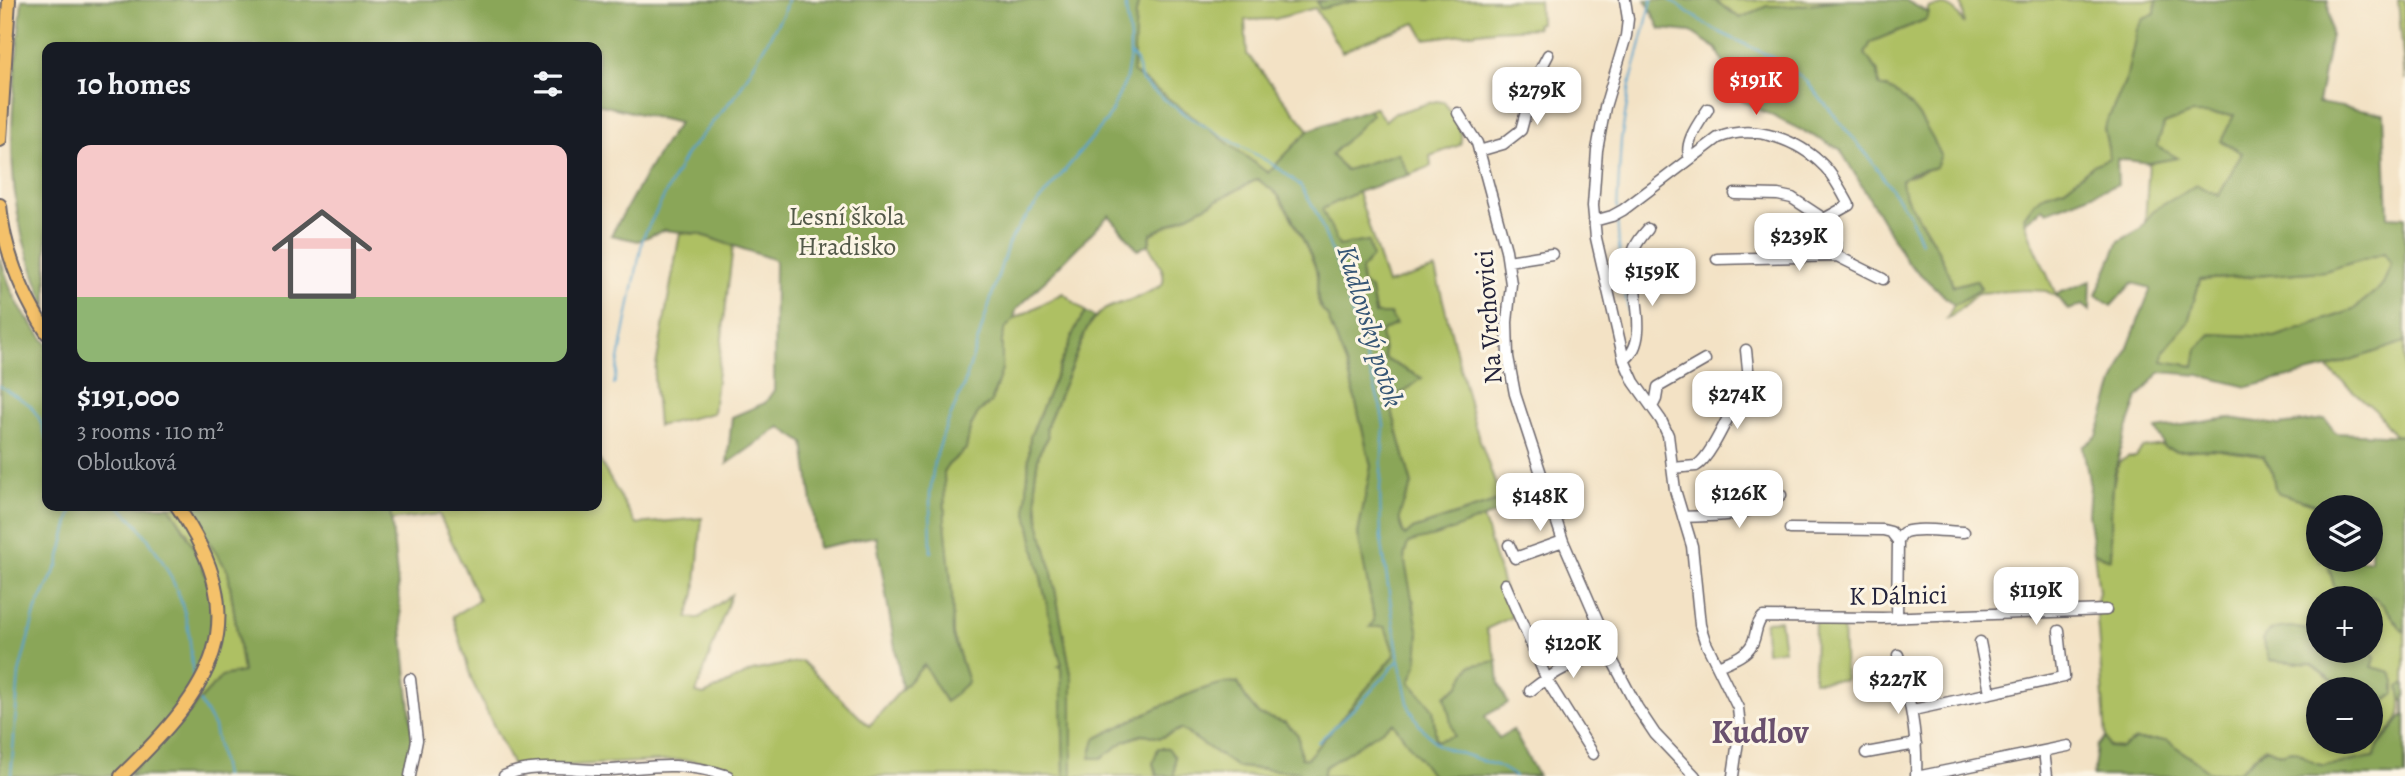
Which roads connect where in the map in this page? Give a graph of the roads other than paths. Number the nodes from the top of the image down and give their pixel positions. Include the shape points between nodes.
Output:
1 (9, 0) edge
2 (1625, 0) edge
3 (1548, 55) dead end
4 (1707, 109) dead end
5 (1458, 113) dead end
6 (0, 140) edge
7 (1479, 151) junction
8 (1690, 159) junction
9 (1735, 194) dead end
10 (0, 205) edge
11 (1824, 219) junction
12 (1594, 221) junction
13 (1648, 229) dead end
14 (1552, 254) dead end
15 (1837, 257) junction
16 (1717, 259) dead end
17 (1508, 261) junction
18 (1883, 279) dead end
19 (42, 325) edge
20 (1746, 350) dead end
21 (1624, 360) junction
22 (1705, 360) dead end
23 (1652, 407) junction
24 (1672, 468) junction
25 (1780, 495) dead end
26 (180, 511) edge
27 (1683, 517) junction
28 (1790, 529) dead end
29 (1964, 532) dead end
30 (1563, 541) junction
31 (1898, 541) junction
32 (1509, 545) dead end
33 (1505, 584) dead end
34 (2106, 610) dead end
35 (1897, 617) junction
36 (2059, 631) dead end
37 (1980, 642) dead end
38 (1609, 654) junction
39 (1898, 655) dead end
40 (1718, 666) junction
41 (1547, 678) junction
42 (410, 679) dead end
43 (1530, 691) dead end
44 (1990, 692) junction
45 (1913, 710) junction
46 (1916, 744) junction
47 (2068, 746) dead end
48 (2044, 751) junction
49 (1866, 753) dead end
50 (1592, 754) dead end
51 (121, 776) edge
52 (410, 776) edge
53 (504, 776) edge
54 (728, 776) edge
55 (1695, 776) edge
56 (1733, 776) edge
57 (1919, 776) edge
58 (2047, 776) edge

1 - 6 main road
2 - 12 street via 1626,36 1597,150
3 - 7 street via 1534,82 1521,130 1503,144
4 - 8 street via 1688,148
5 - 7 street, Na Vrchovici
7 - 17 street, Na Vrchovici
8 - 11 street via 1718,138 1737,132 1760,133 1799,147 1826,167 1849,205
8 - 12 street via 1623,210
9 - 11 street via 1792,198
10 - 19 main road via 15,272
11 - 15 street
12 - 21 street
13 - 21 street via 1633,250 1637,334 1632,352
14 - 17 street
15 - 16 street
15 - 18 street
17 - 30 street, Na Vrchovici via 1512,382
20 - 24 street via 1749,379 1707,455 1696,466
21 - 23 street
22 - 23 street via 1658,387
23 - 24 street via 1666,431
24 - 27 street
25 - 27 street via 1741,514
26 - 51 main road via 213,573 217,640 209,669 189,704
27 - 40 street via 1692,546 1700,625
28 - 31 street via 1883,530
29 - 31 street via 1905,532
30 - 32 street via 1515,558
30 - 38 street, Na Vrchovici
31 - 35 street
33 - 41 street
34 - 35 street, K Dálnici
35 - 40 street, K Dálnici via 1763,617 1752,646
36 - 44 street via 2064,677
37 - 44 street
38 - 41 street via 1583,659
38 - 55 street, Na Vrchovici via 1655,734
39 - 45 street
40 - 56 street via 1740,717
41 - 43 street
41 - 50 street
42 - 52 street via 417,740
44 - 45 street
45 - 46 street
46 - 49 street
46 - 57 street
47 - 48 street
48 - 57 street
48 - 58 street
53 - 54 street via 521,771 659,766 698,768

